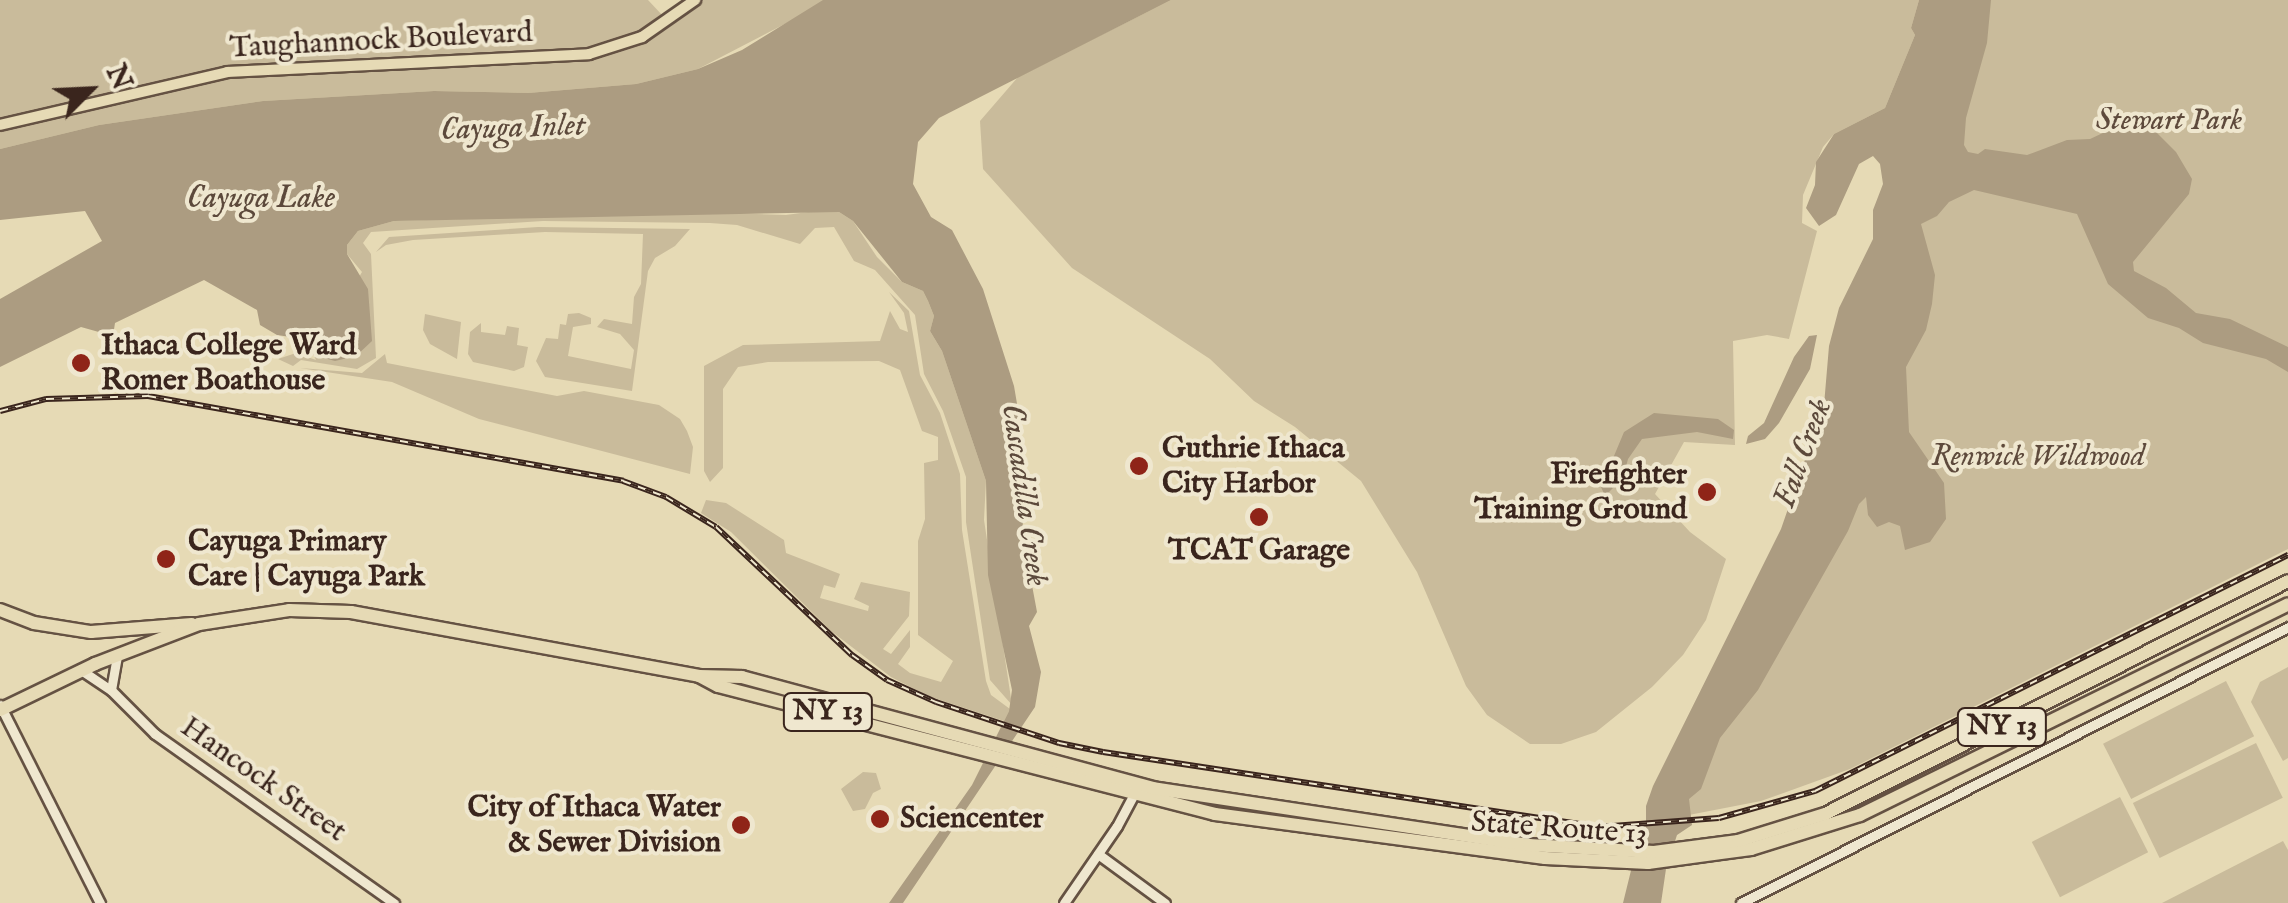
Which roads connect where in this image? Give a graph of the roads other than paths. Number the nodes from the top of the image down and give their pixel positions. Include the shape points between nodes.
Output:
1 (696, 0) edge
2 (0, 125) edge
3 (2288, 581) edge
4 (2288, 604) edge
5 (0, 610) edge
6 (199, 624) junction
7 (2288, 627) edge
8 (118, 654) junction
9 (81, 670) junction
10 (110, 690) junction
11 (1, 708) edge
12 (1136, 789) junction
13 (1706, 852) junction
14 (1098, 854) junction
15 (1610, 858) junction
16 (100, 903) edge
17 (394, 903) edge
18 (1064, 903) edge
19 (1165, 903) edge
20 (1741, 903) edge

1 - 2 main road, Taughannock Boulevard via 642,37 589,54 227,72
3 - 13 highway, State Route 13 / NY 13 via 1858,800
4 - 13 highway, State Route 13 / NY 13 via 1894,801 1796,838
5 - 6 highway, NY 13 via 90,632
6 - 8 highway, NY 13
6 - 12 highway, NY 13 via 289,610 351,612 699,676
7 - 20 street
8 - 9 highway, NY 13
8 - 10 street
9 - 10 street, Hancock Street
9 - 11 highway, NY 13
10 - 17 street, Hancock Street via 155,734
11 - 16 street
12 - 14 street
12 - 15 highway, State Route 13 / NY 13
12 - 15 highway, State Route 13 / NY 13 via 1239,818
13 - 15 highway, State Route 13 / NY 13
14 - 18 street
14 - 19 street

